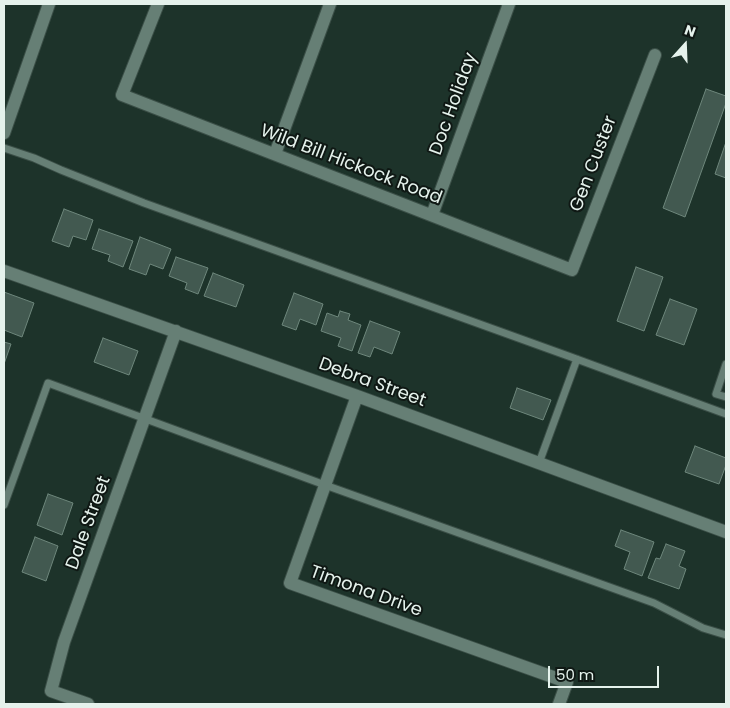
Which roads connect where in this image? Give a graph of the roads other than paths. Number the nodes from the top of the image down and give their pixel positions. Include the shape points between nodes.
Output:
1 (49, 4) edge
2 (158, 4) edge
3 (330, 4) edge
4 (509, 4) edge
5 (655, 55) dead end
6 (4, 133) edge
7 (4, 148) edge
8 (275, 154) junction
9 (432, 215) junction
10 (556, 264) joint
11 (4, 271) edge
12 (176, 331) junction
13 (577, 359) junction
14 (726, 364) edge
15 (357, 396) junction
16 (726, 397) edge
17 (726, 414) edge
18 (144, 420) junction
19 (539, 463) junction
20 (325, 485) junction
21 (4, 505) edge
22 (726, 532) edge
23 (726, 635) edge
24 (88, 704) edge
25 (559, 704) edge

1 - 6 street
2 - 8 street, Wild Bill Hickock Road via 122,95
3 - 8 street
4 - 9 street, Doc Holiday
5 - 10 street, Gen Custer via 572,270
7 - 13 lane via 144,203
8 - 9 street, Wild Bill Hickock Road
9 - 10 street, Wild Bill Hickock Road
11 - 12 street, Debra Street
12 - 15 street, Debra Street
12 - 18 street, Dale Street
13 - 17 lane
13 - 19 lane
14 - 16 lane via 716,394
15 - 19 street, Debra Street
15 - 20 street, Timona Drive
18 - 20 lane
18 - 21 lane via 48,384
18 - 24 street, Dale Street via 64,642 51,691
19 - 22 street, Debra Street
20 - 23 lane via 654,603 703,628
20 - 25 street, Timona Drive via 290,583 567,682

